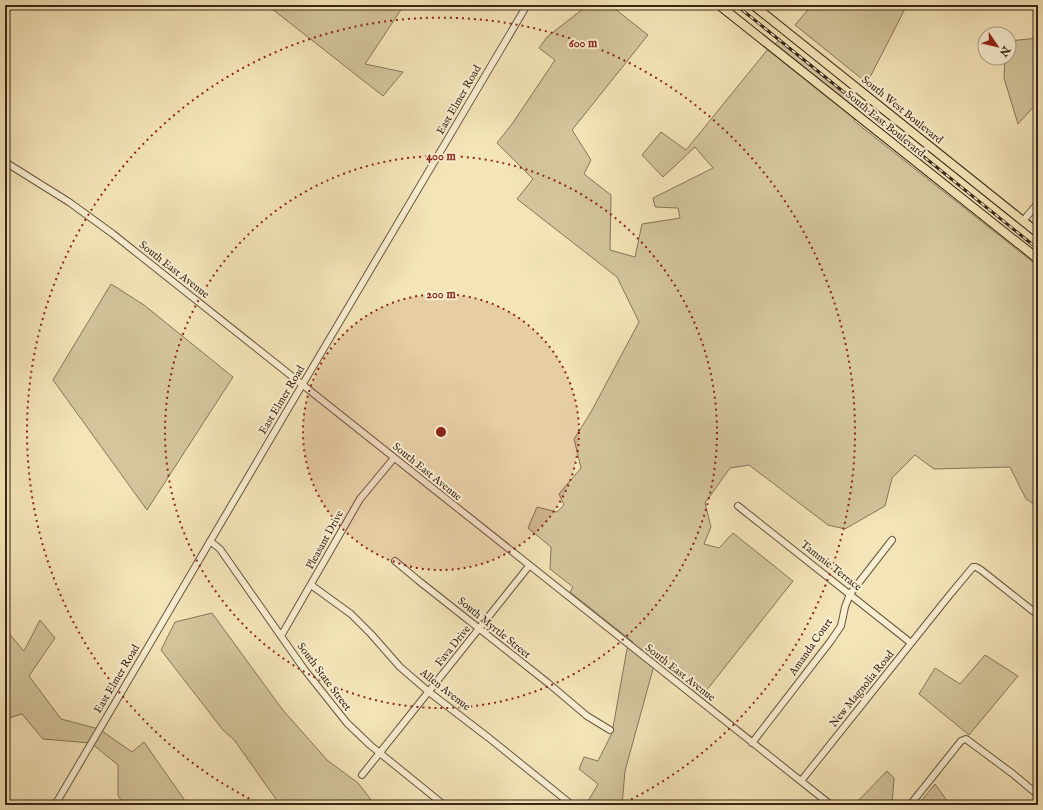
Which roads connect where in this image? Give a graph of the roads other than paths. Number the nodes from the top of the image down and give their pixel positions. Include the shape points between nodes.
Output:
1 (527, 5) edge
2 (719, 5) edge
3 (753, 5) edge
4 (5, 162) edge
5 (1038, 203) edge
6 (1023, 221) junction
7 (1038, 233) edge
8 (1038, 259) edge
9 (302, 384) junction
10 (394, 458) junction
11 (738, 506) dead end
12 (892, 540) dead end
13 (210, 541) junction
14 (395, 561) dead end
15 (529, 566) junction
16 (311, 585) junction
17 (850, 594) junction
18 (1038, 616) edge
19 (480, 629) junction
20 (281, 636) junction
21 (911, 643) junction
22 (429, 692) junction
23 (610, 730) dead end
24 (752, 742) junction
25 (379, 754) junction
26 (362, 775) dead end
27 (801, 781) junction
28 (1038, 795) edge
29 (571, 804) edge
30 (55, 805) edge
31 (444, 805) edge
32 (831, 805) edge
33 (910, 805) edge

1 - 9 street, East Elmer Road
2 - 8 main road, South East Boulevard
3 - 6 main road, South West Boulevard
4 - 9 street, South East Avenue via 85,213
5 - 6 street
6 - 7 main road, South West Boulevard
9 - 10 street, South East Avenue
9 - 13 street, East Elmer Road
10 - 15 street, South East Avenue
10 - 16 street, Pleasant Drive via 360,499
11 - 17 street, Tammie Terrace
12 - 17 street, Amanda Court
13 - 20 street, South State Street via 220,549
13 - 30 street, East Elmer Road
14 - 19 street, South Myrtle Street
15 - 19 street, Fava Drive
15 - 24 street, South East Avenue
16 - 20 street, Pleasant Drive
16 - 22 street, Allen Avenue via 351,614 400,667
17 - 21 street, Tammie Terrace
17 - 24 street, Amanda Court via 841,626
18 - 21 street, New Magnolia Road via 981,570 973,567
19 - 22 street, Fava Drive
19 - 23 street, South Myrtle Street
20 - 25 street, South State Street via 347,723
21 - 27 street, New Magnolia Road
22 - 25 street, Fava Drive
22 - 29 street, Allen Avenue
24 - 27 street, South East Avenue
25 - 26 street, Fava Drive
25 - 31 street, South State Street
27 - 32 street, South East Avenue
28 - 33 street via 966,739

